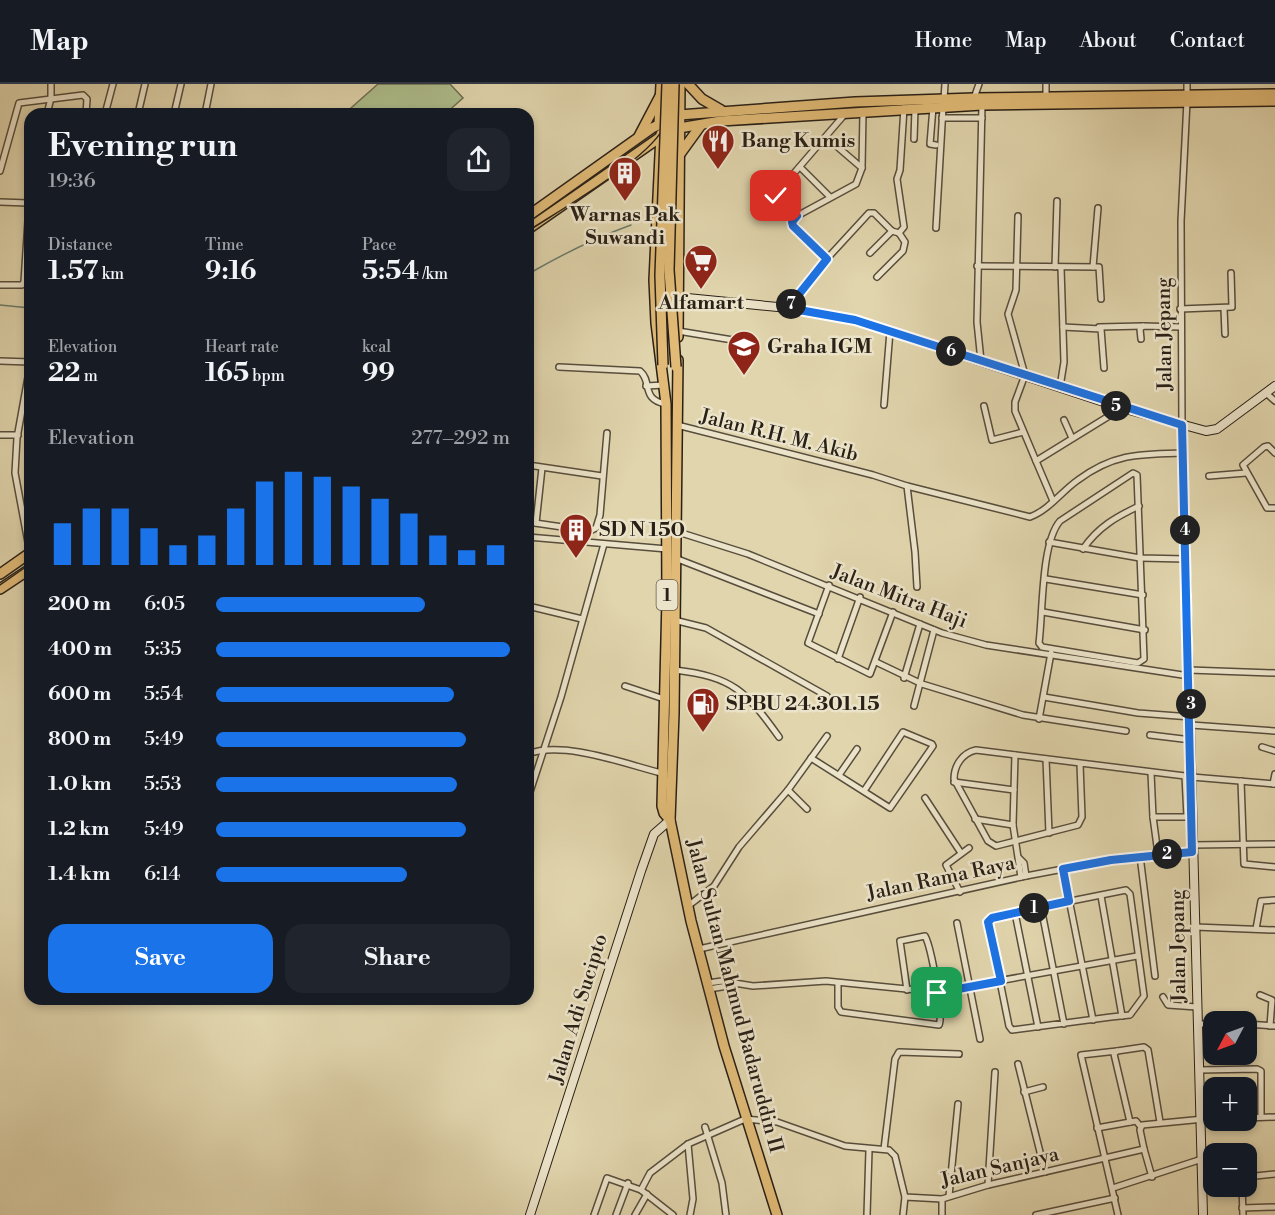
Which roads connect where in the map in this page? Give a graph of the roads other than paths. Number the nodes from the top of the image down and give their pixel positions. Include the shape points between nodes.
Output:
1 (51, 84) edge
2 (113, 84) edge
3 (145, 84) edge
4 (181, 84) edge
5 (212, 84) edge
6 (661, 84) edge
7 (667, 84) edge
8 (674, 84) edge
9 (680, 84) edge
10 (688, 84) edge
11 (945, 84) edge
12 (979, 84) edge
13 (1046, 84) edge
14 (1187, 93) edge
15 (1275, 94) edge
16 (660, 96) junction
17 (1046, 96) junction
18 (680, 97) junction
19 (51, 98) junction
20 (974, 98) junction
21 (1094, 100) junction
22 (1122, 101) junction
23 (1275, 101) edge
24 (940, 104) junction
25 (982, 105) junction
26 (48, 108) edge
27 (86, 108) edge
28 (107, 108) edge
29 (139, 108) edge
30 (175, 108) edge
31 (206, 108) edge
32 (904, 108) junction
33 (915, 108) junction
34 (863, 110) junction
35 (724, 111) junction
36 (847, 112) junction
37 (679, 115) junction
38 (942, 118) junction
39 (981, 118) junction
40 (663, 125) junction
41 (701, 125) junction
42 (680, 128) junction
43 (826, 137) junction
44 (659, 138) junction
45 (914, 139) dead end
46 (636, 141) junction
47 (936, 145) dead end
48 (637, 155) junction
49 (679, 155) junction
50 (800, 167) junction
51 (862, 168) junction
52 (659, 170) junction
53 (0, 171) edge
54 (678, 173) junction
55 (831, 197) junction
56 (1057, 201) dead end
57 (0, 202) edge
58 (24, 203) edge
59 (1098, 208) dead end
60 (534, 212) edge
61 (797, 216) junction
62 (1018, 216) dead end
63 (534, 225) edge
64 (936, 228) dead end
65 (892, 231) junction
66 (899, 233) junction
67 (870, 253) dead end
68 (827, 259) junction
69 (977, 266) junction
70 (1016, 267) junction
71 (1094, 267) junction
72 (1058, 268) junction
73 (1231, 273) dead end
74 (877, 277) dead end
75 (24, 282) edge
76 (0, 285) edge
77 (677, 297) junction
78 (1101, 299) dead end
79 (788, 308) junction
80 (1224, 308) junction
81 (1180, 309) junction
82 (1143, 326) junction
83 (1063, 327) junction
84 (1099, 327) junction
85 (1181, 327) junction
86 (678, 331) junction
87 (890, 331) junction
88 (1225, 334) dead end
89 (1141, 339) dead end
90 (751, 343) dead end
91 (0, 361) edge
92 (981, 362) junction
93 (24, 363) edge
94 (663, 366) junction
95 (559, 367) dead end
96 (676, 368) junction
97 (1104, 369) dead end
98 (1024, 375) junction
99 (664, 385) junction
100 (646, 386) junction
101 (1275, 386) edge
102 (1060, 387) junction
103 (1266, 393) junction
104 (24, 400) edge
105 (1275, 401) edge
106 (666, 404) junction
107 (884, 405) dead end
108 (984, 406) dead end
109 (1122, 408) junction
110 (1064, 420) dead end
111 (677, 425) junction
112 (1182, 425) junction
113 (1023, 432) junction
114 (607, 433) dead end
115 (0, 435) edge
116 (18, 435) junction
117 (1072, 438) junction
118 (1184, 453) junction
119 (1275, 453) edge
120 (1036, 461) junction
121 (534, 466) edge
122 (542, 468) junction
123 (1246, 473) junction
124 (602, 476) junction
125 (1209, 476) dead end
126 (907, 486) junction
127 (1053, 501) junction
128 (1139, 506) junction
129 (1275, 508) edge
130 (24, 521) edge
131 (536, 523) joint
132 (675, 531) junction
133 (534, 538) edge
134 (1048, 542) junction
135 (604, 544) junction
136 (667, 549) junction
137 (1083, 549) junction
138 (24, 557) edge
139 (675, 558) junction
140 (1140, 558) junction
141 (1186, 559) junction
142 (24, 572) edge
143 (0, 573) edge
144 (1046, 579) junction
145 (829, 585) junction
146 (916, 587) dead end
147 (0, 589) edge
148 (1143, 595) junction
149 (860, 597) junction
150 (534, 607) edge
151 (893, 612) junction
152 (1042, 612) junction
153 (819, 614) junction
154 (582, 619) junction
155 (674, 620) junction
156 (920, 624) junction
157 (934, 630) junction
158 (1145, 630) junction
159 (1051, 653) junction
160 (838, 658) junction
161 (876, 662) junction
162 (675, 670) junction
163 (1189, 673) junction
164 (1275, 673) edge
165 (904, 678) junction
166 (922, 684) junction
167 (625, 686) dead end
168 (827, 696) dead end
169 (1044, 697) junction
170 (664, 699) junction
171 (914, 706) dead end
172 (1039, 719) junction
173 (1191, 721) junction
174 (1126, 731) dead end
175 (1275, 731) edge
176 (1150, 735) dead end
177 (827, 736) dead end
178 (780, 737) dead end
179 (1191, 740) junction
180 (1262, 747) dead end
181 (542, 748) junction
182 (669, 749) junction
183 (857, 749) dead end
184 (534, 751) edge
185 (1275, 751) edge
186 (1015, 755) junction
187 (812, 758) junction
188 (1046, 759) junction
189 (1080, 764) junction
190 (1151, 773) junction
191 (1275, 774) edge
192 (668, 775) junction
193 (839, 776) junction
194 (534, 777) edge
195 (1192, 777) junction
196 (1241, 781) junction
197 (954, 782) junction
198 (1274, 784) edge
199 (788, 790) junction
200 (1014, 790) junction
201 (864, 792) junction
202 (925, 798) dead end
203 (807, 809) dead end
204 (1153, 817) junction
205 (975, 819) junction
206 (670, 820) junction
207 (1013, 825) junction
208 (1049, 833) junction
209 (1016, 843) junction
210 (1274, 844) edge
211 (1244, 845) junction
212 (969, 848) dead end
213 (1192, 849) junction
214 (961, 853) junction
215 (1156, 855) junction
216 (1140, 856) junction
217 (1275, 867) edge
218 (1063, 869) junction
219 (1024, 876) junction
220 (960, 892) junction
221 (1101, 896) junction
222 (1275, 900) edge
223 (1069, 901) junction
224 (688, 906) junction
225 (1041, 907) junction
226 (1015, 913) junction
227 (957, 923) dead end
228 (1195, 927) junction
229 (1256, 929) junction
230 (1275, 930) edge
231 (699, 949) junction
232 (1137, 956) junction
233 (1112, 961) junction
234 (1083, 966) junction
235 (1054, 970) junction
236 (1027, 976) junction
237 (1155, 976) dead end
238 (1001, 981) junction
239 (838, 982) junction
240 (708, 986) junction
241 (969, 987) junction
242 (907, 990) junction
243 (937, 993) junction
244 (1260, 995) dead end
245 (1163, 997) dead end
246 (1197, 1007) junction
247 (1122, 1016) junction
248 (1093, 1020) junction
249 (1064, 1023) junction
250 (1197, 1024) junction
251 (1203, 1024) edge
252 (1257, 1025) edge
253 (1272, 1026) edge
254 (1038, 1027) junction
255 (980, 1039) dead end
256 (1117, 1051) junction
257 (959, 1054) dead end
258 (1018, 1064) dead end
259 (1199, 1070) junction
260 (995, 1072) dead end
261 (1043, 1087) dead end
262 (1024, 1092) junction
263 (958, 1104) dead end
264 (1257, 1117) edge
265 (1261, 1117) junction
266 (1275, 1117) edge
267 (1200, 1118) junction
268 (745, 1119) junction
269 (1130, 1122) junction
270 (1160, 1122) junction
271 (705, 1127) dead end
272 (1141, 1127) junction
273 (1097, 1128) junction
274 (707, 1134) junction
275 (688, 1144) junction
276 (884, 1149) junction
277 (1144, 1149) junction
278 (868, 1150) junction
279 (1202, 1155) junction
280 (1105, 1159) junction
281 (1045, 1172) junction
282 (1275, 1174) edge
283 (1257, 1176) edge
284 (1152, 1177) junction
285 (628, 1183) junction
286 (988, 1185) junction
287 (1113, 1188) junction
288 (641, 1190) junction
289 (647, 1194) junction
290 (949, 1196) junction
291 (905, 1197) junction
292 (1115, 1198) junction
293 (942, 1199) junction
294 (1275, 1207) edge
295 (1242, 1212) edge
296 (530, 1215) edge
297 (594, 1215) edge
298 (616, 1215) edge
299 (635, 1215) edge
300 (673, 1215) edge
301 (690, 1215) edge
302 (726, 1215) edge
303 (777, 1215) edge
304 (867, 1215) edge
305 (903, 1215) edge
306 (942, 1215) edge
307 (1036, 1215) edge
308 (1118, 1215) edge
309 (1203, 1215) edge

1 - 19 street
2 - 28 street
3 - 29 street
4 - 30 street
5 - 31 street
6 - 16 highway
7 - 94 highway, 1, bridge via 660,275
8 - 96 highway, 1, bridge via 669,270
9 - 18 highway
10 - 35 highway via 702,99
11 - 24 street
12 - 20 street
13 - 17 street
14 - 15 highway
14 - 22 highway
14 - 22 highway
14 - 23 highway
14 - 81 street, Jalan Jepang
16 - 18 highway via 668,102
16 - 40 highway
16 - 46 highway
17 - 20 highway
17 - 21 highway
18 - 37 highway
19 - 26 street
19 - 27 street via 83,95
19 - 53 street via 16,104
20 - 24 highway
21 - 22 highway
21 - 25 highway
24 - 25 highway
24 - 33 highway
24 - 35 highway
24 - 38 street
24 - 47 street via 930,144
25 - 39 street
32 - 33 highway
32 - 34 highway
32 - 66 street via 897,179 904,227
33 - 45 street
34 - 36 highway
34 - 51 street
35 - 37 highway
36 - 41 highway
36 - 43 street
37 - 40 highway
37 - 42 highway
38 - 39 street
38 - 64 street
39 - 69 street
40 - 42 highway
40 - 44 highway
40 - 46 highway
41 - 42 highway
41 - 49 highway
42 - 44 highway
42 - 49 highway, 1
43 - 50 street
43 - 51 street
44 - 48 highway
44 - 52 highway, 1
46 - 60 highway
48 - 52 highway via 650,156
48 - 63 highway
49 - 54 highway, 1
50 - 55 street
50 - 61 street via 776,196
51 - 55 street via 856,184
52 - 54 highway
52 - 94 highway, 1 via 654,293
54 - 77 highway, 1
55 - 61 street
56 - 72 street
57 - 58 street
59 - 71 street
61 - 68 street via 793,226
62 - 70 street
65 - 66 street
65 - 67 street
65 - 68 street via 874,213 869,213
66 - 74 street via 905,242 903,251
68 - 79 street
69 - 70 street
69 - 92 street
70 - 72 street
70 - 98 street via 1016,294 1008,314
71 - 72 street
71 - 78 street via 1101,270
72 - 83 street
73 - 80 street via 1234,305
75 - 76 street
77 - 79 street
77 - 86 highway, 1
79 - 87 street via 855,320
80 - 81 street
80 - 88 street
81 - 85 street, Jalan Jepang
82 - 84 street
82 - 85 street
82 - 89 street
83 - 84 street
83 - 102 street
84 - 97 street
85 - 112 street, Jalan Jepang
86 - 90 street
86 - 96 highway, 1
87 - 92 street
87 - 107 street
91 - 93 street
92 - 98 street
94 - 99 highway, 1
95 - 100 street via 640,371
96 - 111 highway, 1
98 - 102 street
98 - 113 street via 1015,402
99 - 100 street
99 - 106 highway, 1
100 - 106 street via 655,401
101 - 103 street
102 - 109 street
103 - 105 street
103 - 112 street via 1217,429 1206,431
104 - 116 street
106 - 136 highway, 1
108 - 113 street via 992,440
109 - 112 street
109 - 117 street
110 - 117 street
111 - 126 street, Jalan R.H. M. Akib
111 - 132 highway, 1
112 - 118 street, Jalan Jepang
113 - 120 street
114 - 124 street
115 - 116 street
116 - 130 street via 15,473
117 - 120 street
118 - 127 street via 1122,456 1077,480
118 - 141 street, Jalan Jepang
119 - 123 street via 1268,446 1255,453 1243,465
120 - 127 street
121 - 122 street
122 - 124 street
122 - 131 street
123 - 125 street
123 - 129 street via 1267,508
124 - 131 street via 596,528 590,531
126 - 127 street, Jalan R.H. M. Akib via 1030,518
126 - 146 street
128 - 134 street via 1137,475 1132,473 1060,520
128 - 137 street via 1106,524
128 - 140 street
132 - 139 highway, 1
132 - 145 street, Jalan Mitra Haji
133 - 135 street
134 - 137 street
134 - 144 street
135 - 136 street
135 - 154 street
136 - 170 highway, 1
137 - 140 street
138 - 143 highway
139 - 153 street
139 - 155 highway, 1
140 - 141 street
140 - 148 street
141 - 163 street, Jalan Jepang
142 - 147 highway
144 - 148 street
144 - 152 street
145 - 149 street, Jalan Mitra Haji
145 - 153 street
148 - 158 street
149 - 151 street, Jalan Mitra Haji
149 - 160 street
150 - 154 street
151 - 156 street, Jalan Mitra Haji
151 - 161 street
152 - 158 street
152 - 158 street via 1039,643 1053,649 1138,663 1144,659
153 - 160 street via 808,643
154 - 181 street via 561,697
155 - 162 highway, 1
155 - 168 street via 706,627
156 - 157 street, Jalan Mitra Haji
156 - 165 street
157 - 159 street, Jalan Mitra Haji via 986,645
157 - 166 street
159 - 163 street, Jalan Mitra Haji
159 - 169 street
160 - 161 street via 870,674
161 - 165 street
162 - 178 street via 706,675 736,687
162 - 182 highway, 1
163 - 164 street, Jalan Mitra Haji
163 - 173 street, Jalan Jepang
165 - 166 street
166 - 171 street
166 - 172 street
167 - 170 street
169 - 172 street
169 - 173 street
170 - 182 highway, 1
172 - 174 street
173 - 175 street
173 - 179 street, Jalan Jepang
176 - 179 street
177 - 187 street
179 - 195 street, Jalan Jepang
180 - 185 street
181 - 184 street
181 - 192 street via 561,749
181 - 194 street
182 - 192 highway, 1
183 - 193 street
186 - 188 street
186 - 197 street via 969,751 955,768
186 - 200 street
187 - 193 street
187 - 199 street
188 - 189 street
188 - 208 street
189 - 190 street
189 - 208 street via 1080,822
190 - 204 street
190 - 204 street via 1185,776 1188,815
191 - 198 street
192 - 206 highway, 1 via 662,806
193 - 201 street
195 - 196 street
195 - 213 street, Jalan Jepang
196 - 198 street
196 - 211 street
197 - 200 street
197 - 205 street
199 - 203 street
199 - 224 street via 739,847 711,890
200 - 207 street
201 - 201 street via 893,807 932,744 903,732
202 - 214 street
204 - 215 street
205 - 207 street
205 - 209 street via 991,845
206 - 224 highway, Jalan Sultan Mahmud Badaruddin II / 1
206 - 296 street, Jalan Adi Sucipto via 654,834
207 - 209 street
208 - 209 street
209 - 219 street
210 - 211 street, Jalan Rama Raya
211 - 213 street, Jalan Rama Raya
211 - 217 street via 1244,864
212 - 214 street
213 - 215 street, Jalan Rama Raya
213 - 228 street, Jalan Jepang
214 - 220 street via 946,865
215 - 216 street, Jalan Rama Raya
216 - 218 street, Jalan Rama Raya
216 - 237 street
218 - 219 street, Jalan Rama Raya
218 - 223 street
219 - 220 street, Jalan Rama Raya
220 - 231 street, Jalan Rama Raya
221 - 223 street
221 - 232 street via 1126,890 1130,894
221 - 233 street
222 - 229 street via 1261,901
223 - 225 street
223 - 234 street
224 - 231 highway, Jalan Sultan Mahmud Badaruddin II / 1
225 - 226 street
225 - 235 street
226 - 236 street
226 - 238 street via 988,922
227 - 241 street
228 - 229 street
228 - 246 street, Jalan Jepang
229 - 230 street
231 - 240 highway, Jalan Sultan Mahmud Badaruddin II / 1
232 - 233 street
232 - 247 street via 1143,1001 1134,1013
233 - 234 street
233 - 247 street
234 - 235 street
234 - 248 street
235 - 236 street
235 - 249 street
236 - 238 street
236 - 254 street
238 - 241 street
238 - 254 street via 1010,1028
239 - 240 street via 736,985 722,981
239 - 242 street
239 - 243 street via 841,1012 937,1026 941,1021
240 - 268 highway, Jalan Sultan Mahmud Badaruddin II / 1
241 - 243 street
241 - 255 street
242 - 243 street
242 - 243 street via 900,941 921,935 927,939
244 - 253 street via 1272,1000
245 - 246 street via 1167,1005
246 - 250 street, Jalan Jepang
247 - 248 street
248 - 249 street
249 - 254 street
250 - 251 street
250 - 259 street, Jalan Jepang
252 - 253 street
256 - 269 street via 1114,1054
256 - 270 street via 1144,1047 1148,1050
256 - 273 street via 1081,1055
257 - 276 street via 899,1052
258 - 262 street
259 - 265 street via 1261,1071
259 - 267 street, Jalan Jepang
260 - 286 street
261 - 262 street
262 - 281 street
263 - 290 street
264 - 265 street
265 - 266 street
267 - 270 street
267 - 279 street, Jalan Jepang
268 - 274 street
268 - 278 street via 777,1122
268 - 303 highway, Jalan Sultan Mahmud Badaruddin II / 1
269 - 272 street
269 - 273 street
270 - 272 street
271 - 274 street
272 - 277 street
273 - 280 street
274 - 275 street
274 - 302 street via 722,1183
275 - 288 street via 650,1173
275 - 301 street via 693,1199
276 - 278 street
276 - 291 street via 895,1156
277 - 280 street, Jalan Sanjaya
277 - 284 street
278 - 304 street
279 - 284 street
279 - 309 street, Jalan Jepang
280 - 281 street, Jalan Sanjaya
280 - 287 street
281 - 286 street, Jalan Sanjaya
282 - 283 street
284 - 287 street
285 - 288 street
285 - 297 street via 610,1177 605,1180
285 - 298 street
286 - 290 street, Jalan Sanjaya
287 - 292 street
288 - 289 street
289 - 299 street
289 - 300 street
290 - 293 street, Jalan Sanjaya
291 - 293 street, Jalan Sanjaya
291 - 305 street
292 - 307 street
292 - 308 street
293 - 306 street
294 - 295 street

